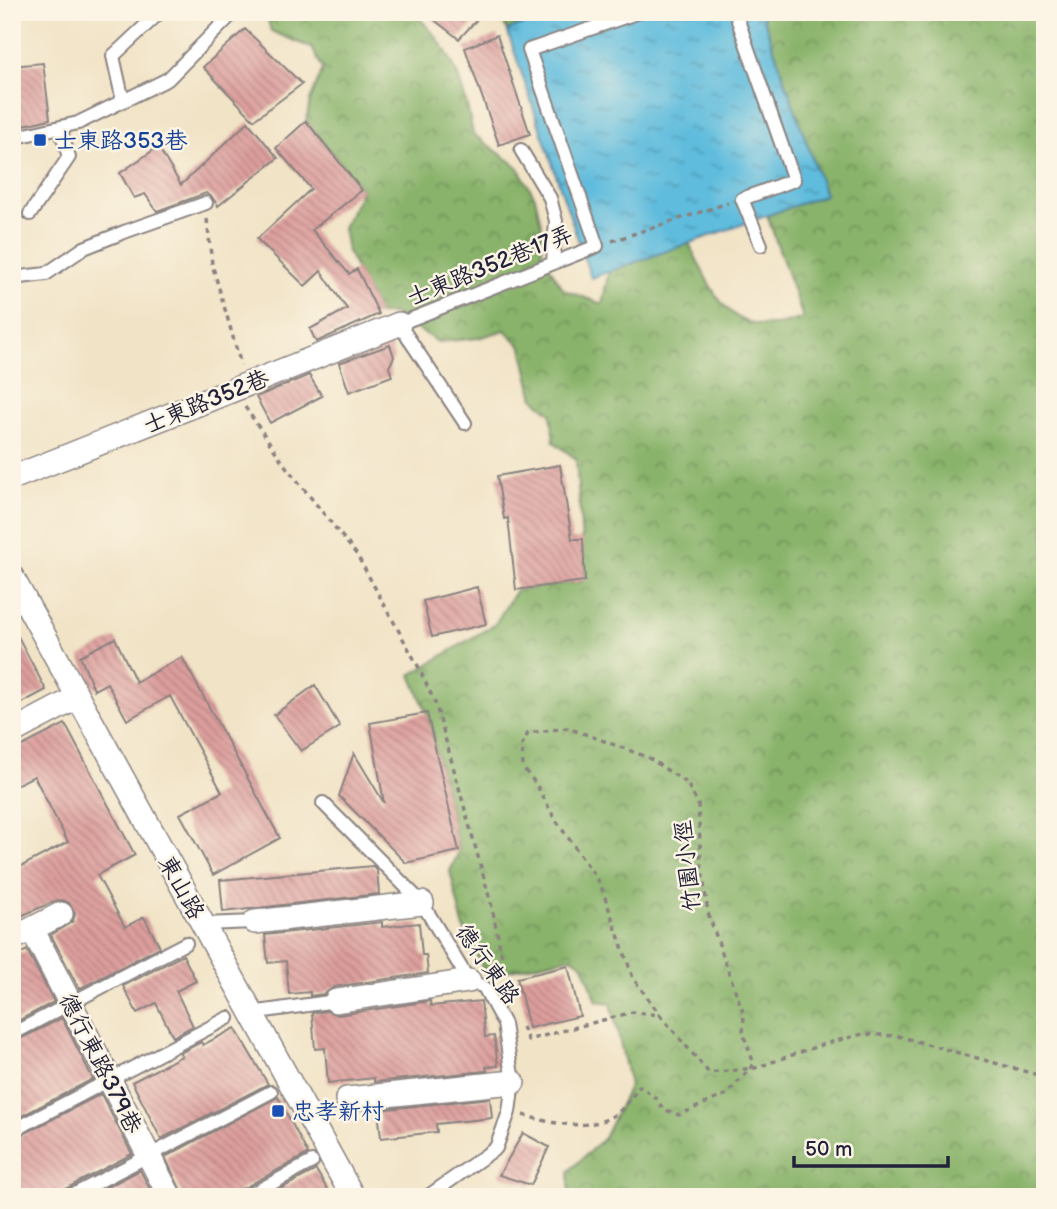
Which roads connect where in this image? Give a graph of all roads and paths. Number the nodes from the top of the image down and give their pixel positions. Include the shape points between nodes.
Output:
1 (160, 12) edge
2 (234, 12) edge
3 (639, 12) edge
4 (735, 12) edge
5 (123, 101) junction
6 (60, 128) junction
7 (12, 138) edge
8 (521, 150) dead end
9 (742, 199) junction
10 (206, 203) joint
11 (30, 214) dead end
12 (761, 245) dead end
13 (597, 246) junction
14 (553, 263) junction
15 (12, 278) edge
16 (399, 324) junction
17 (243, 386) junction
18 (465, 424) dead end
19 (12, 478) edge
20 (16, 591) edge
21 (78, 697) junction
22 (12, 732) edge
23 (323, 803) dead end
24 (422, 903) junction
25 (61, 914) dead end
26 (255, 922) joint
27 (203, 924) junction
28 (22, 934) edge
29 (186, 943) dead end
30 (469, 981) junction
31 (510, 1000) dead end
32 (336, 1001) joint
33 (70, 1004) junction
34 (251, 1013) junction
35 (660, 1015) junction
36 (228, 1018) dead end
37 (519, 1020) dead end
38 (12, 1034) edge
39 (750, 1068) junction
40 (1045, 1077) edge
41 (110, 1080) junction
42 (513, 1082) junction
43 (271, 1092) dead end
44 (348, 1099) dead end
45 (509, 1112) junction
46 (12, 1131) edge
47 (149, 1155) junction
48 (312, 1162) dead end
49 (69, 1197) edge
50 (170, 1197) edge
51 (246, 1197) edge
52 (353, 1197) edge
53 (427, 1197) edge

1 - 5 lane via 113,56
2 - 5 lane via 168,79
3 - 13 lane via 529,50
4 - 9 lane via 794,180
5 - 6 lane
6 - 7 lane
6 - 11 lane via 69,157
8 - 14 lane via 550,198 556,220
9 - 12 lane
9 - 13 path
10 - 15 lane via 84,248 46,274
10 - 17 path via 212,264
13 - 14 lane, 士東路352巷17弄
14 - 16 lane, 士東路352巷17弄
16 - 17 street, 士東路352巷
16 - 18 lane
17 - 19 street, 士東路352巷
17 - 31 path via 244,406 357,555 436,705 492,907
20 - 21 street, 東山路
21 - 22 street
21 - 27 street, 東山路
23 - 24 lane, 德行東路
24 - 26 street
24 - 30 lane, 德行東路
25 - 28 street, 德行東路379巷
26 - 27 lane
27 - 34 street, 東山路
28 - 33 street, 德行東路379巷
29 - 33 lane
30 - 32 street
30 - 42 lane, 德行東路 via 484,987 504,1024
32 - 34 lane
33 - 38 lane
33 - 41 street, 德行東路379巷
34 - 52 street, 東山路
35 - 37 path via 633,1012 528,1040
35 - 39 path via 709,1073
35 - 39 path, 竹園小徑 via 633,978 600,883 523,768 522,745 528,733 577,732 648,757 687,783 698,804 708,913 744,1015 743,1033 754,1064
36 - 41 lane
39 - 40 path via 863,1034 898,1036
39 - 45 path via 727,1094 679,1115 663,1110 656,1098 639,1086 621,1110 591,1124 555,1124
41 - 46 lane
41 - 47 street, 德行東路379巷
42 - 44 street
42 - 45 lane, 德行東路
43 - 47 lane
45 - 53 lane, 德行東路 via 496,1148
47 - 49 lane
47 - 50 street, 德行東路379巷
48 - 51 lane

